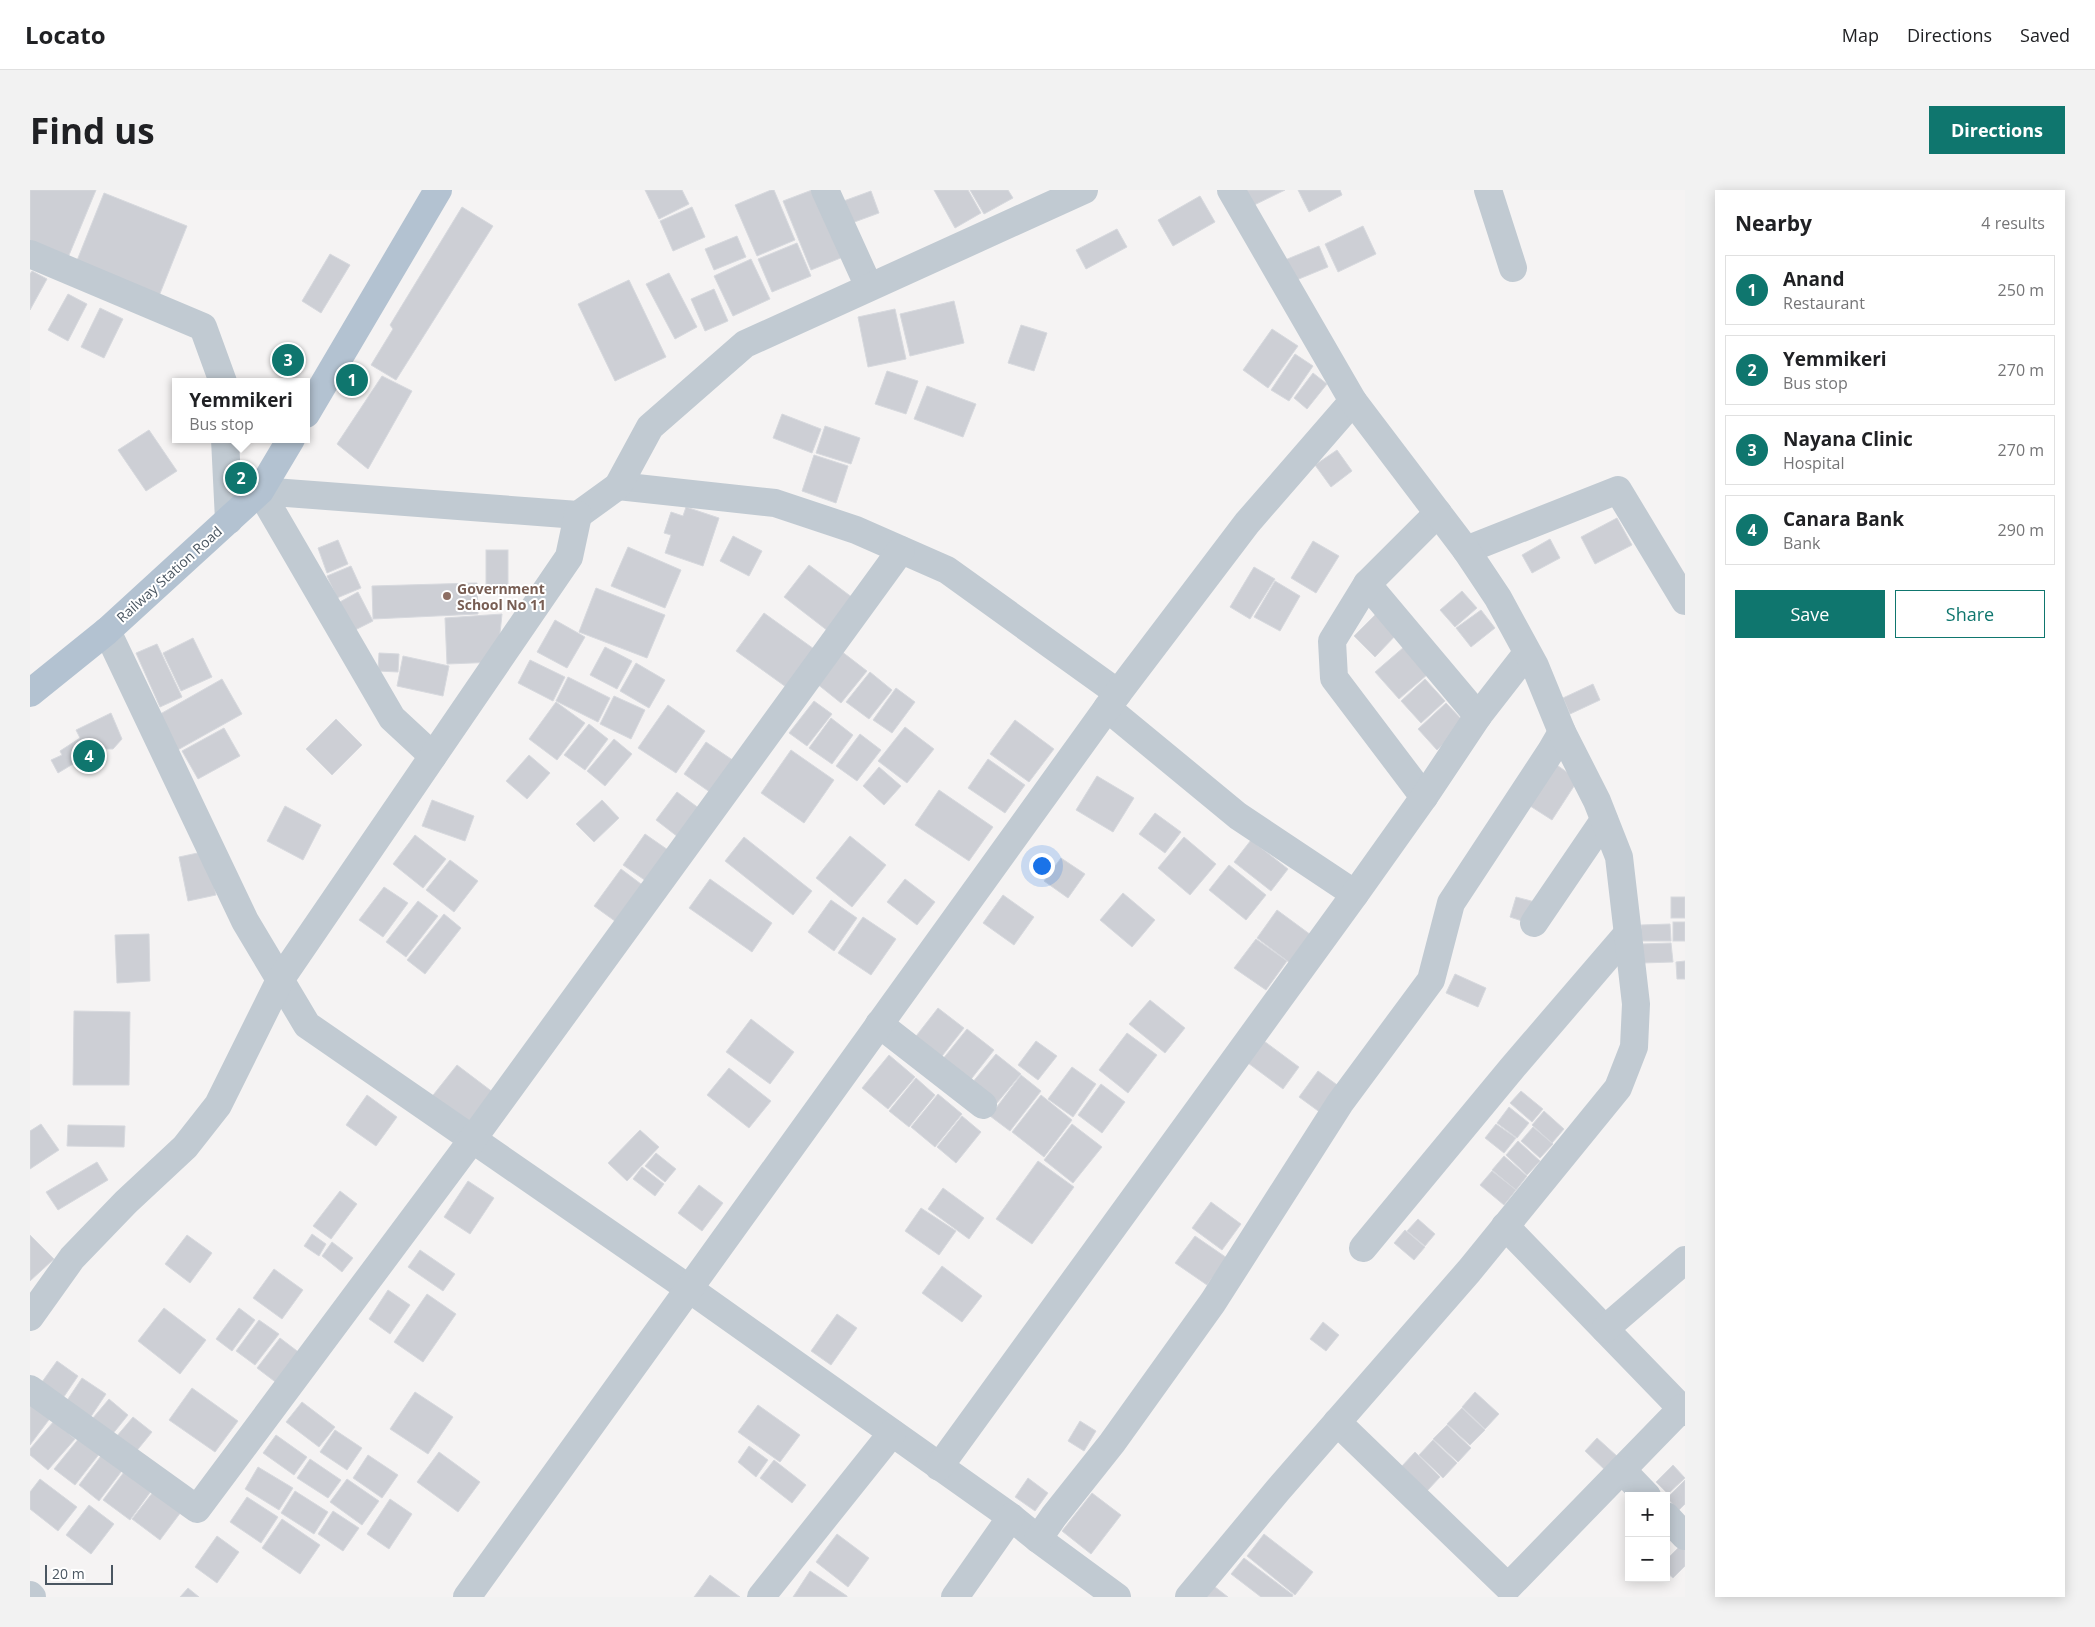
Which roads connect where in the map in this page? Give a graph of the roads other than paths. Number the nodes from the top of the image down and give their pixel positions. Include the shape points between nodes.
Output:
1 (438, 190) edge
2 (825, 190) edge
3 (1084, 190) edge
4 (1231, 190) edge
5 (1488, 190) edge
6 (30, 254) edge
7 (1513, 268) dead end
8 (869, 287) junction
9 (222, 378) edge
10 (1353, 401) junction
11 (310, 407) edge
12 (226, 443) edge
13 (289, 443) edge
14 (618, 486) junction
15 (260, 492) junction
16 (1438, 513) junction
17 (578, 515) junction
18 (229, 520) junction
19 (901, 550) junction
20 (1466, 550) junction
21 (1366, 584) junction
22 (1685, 601) edge
23 (107, 631) junction
24 (1527, 652) junction
25 (30, 693) edge
26 (1112, 701) junction
27 (1478, 716) junction
28 (1562, 732) junction
29 (433, 756) junction
30 (1424, 797) junction
31 (1604, 820) junction
32 (1355, 894) junction
33 (1534, 923) dead end
34 (1628, 932) junction
35 (280, 980) junction
36 (879, 1024) junction
37 (983, 1105) dead end
38 (472, 1140) junction
39 (1505, 1226) junction
40 (1362, 1248) dead end
41 (1685, 1260) edge
42 (688, 1288) junction
43 (30, 1317) edge
44 (1605, 1329) junction
45 (30, 1389) edge
46 (1683, 1410) edge
47 (1337, 1422) junction
48 (892, 1433) junction
49 (939, 1466) junction
50 (1622, 1470) junction
51 (1642, 1492) edge
52 (1010, 1517) junction
53 (1670, 1520) edge
54 (1685, 1536) edge
55 (1038, 1540) junction
56 (467, 1597) edge
57 (761, 1597) edge
58 (955, 1597) edge
59 (1117, 1597) edge
60 (1189, 1597) edge

1 - 11 main road
2 - 8 street
3 - 8 street
4 - 10 street
5 - 7 street
6 - 9 street via 203,327
8 - 14 street via 745,344 650,427
10 - 16 street
10 - 26 street via 1247,523
12 - 18 street
13 - 15 main road, Railway Station Road
14 - 17 street
14 - 19 street via 775,503 856,530
15 - 17 street
15 - 18 main road, Railway Station Road
15 - 29 street via 392,718
16 - 20 street
16 - 21 street
17 - 29 street via 569,557
18 - 23 main road, Railway Station Road
19 - 26 street via 947,570
19 - 38 street
20 - 22 street via 1618,490
20 - 24 street via 1498,598
21 - 27 street
21 - 30 street via 1332,642 1334,678
23 - 25 main road, Railway Station Road
23 - 35 street via 245,921
24 - 27 street
24 - 28 street
26 - 32 street via 1238,816
26 - 36 street
27 - 30 street
28 - 31 street
28 - 55 street via 1451,903 1431,980 1340,1103 1213,1302
29 - 35 street
30 - 32 street
31 - 33 street
31 - 34 street via 1619,857
32 - 49 street
34 - 39 street via 1636,1004 1634,1047 1618,1088
34 - 40 street
35 - 38 street via 307,1026
35 - 43 street via 218,1105 186,1147 72,1258
36 - 37 street
36 - 42 street
38 - 42 street
38 - 45 street via 197,1509
39 - 44 street
39 - 47 street
41 - 44 street
42 - 48 street
42 - 56 street
44 - 46 street
46 - 50 street
47 - 50 street via 1508,1587
47 - 60 street
48 - 49 street
48 - 57 street
49 - 52 street
50 - 51 street
52 - 55 street
52 - 58 street
53 - 54 street
55 - 59 street

